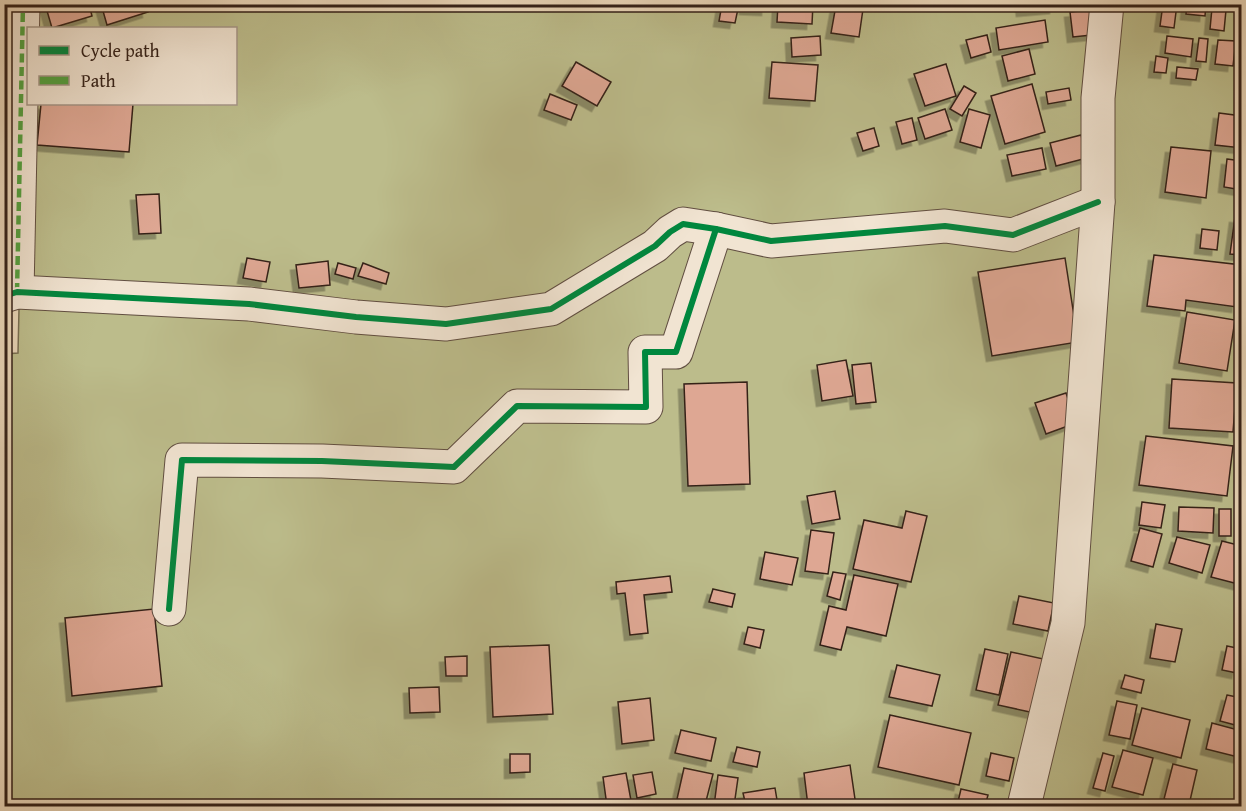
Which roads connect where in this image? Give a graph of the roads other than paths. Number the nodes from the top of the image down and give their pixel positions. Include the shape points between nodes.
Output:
1 (23, 4) edge
2 (1107, 4) edge
3 (1098, 202) junction
4 (716, 229) junction
5 (11, 294) edge
6 (169, 609) dead end
7 (1024, 807) edge

1 - 5 street
2 - 3 street via 1098,98
3 - 4 street via 1014,235 945,226 771,241
3 - 7 street via 1068,623
4 - 5 street via 683,224 655,246 551,309 446,324 249,304
4 - 6 street via 676,352 645,352 646,407 517,406 454,467 182,460

